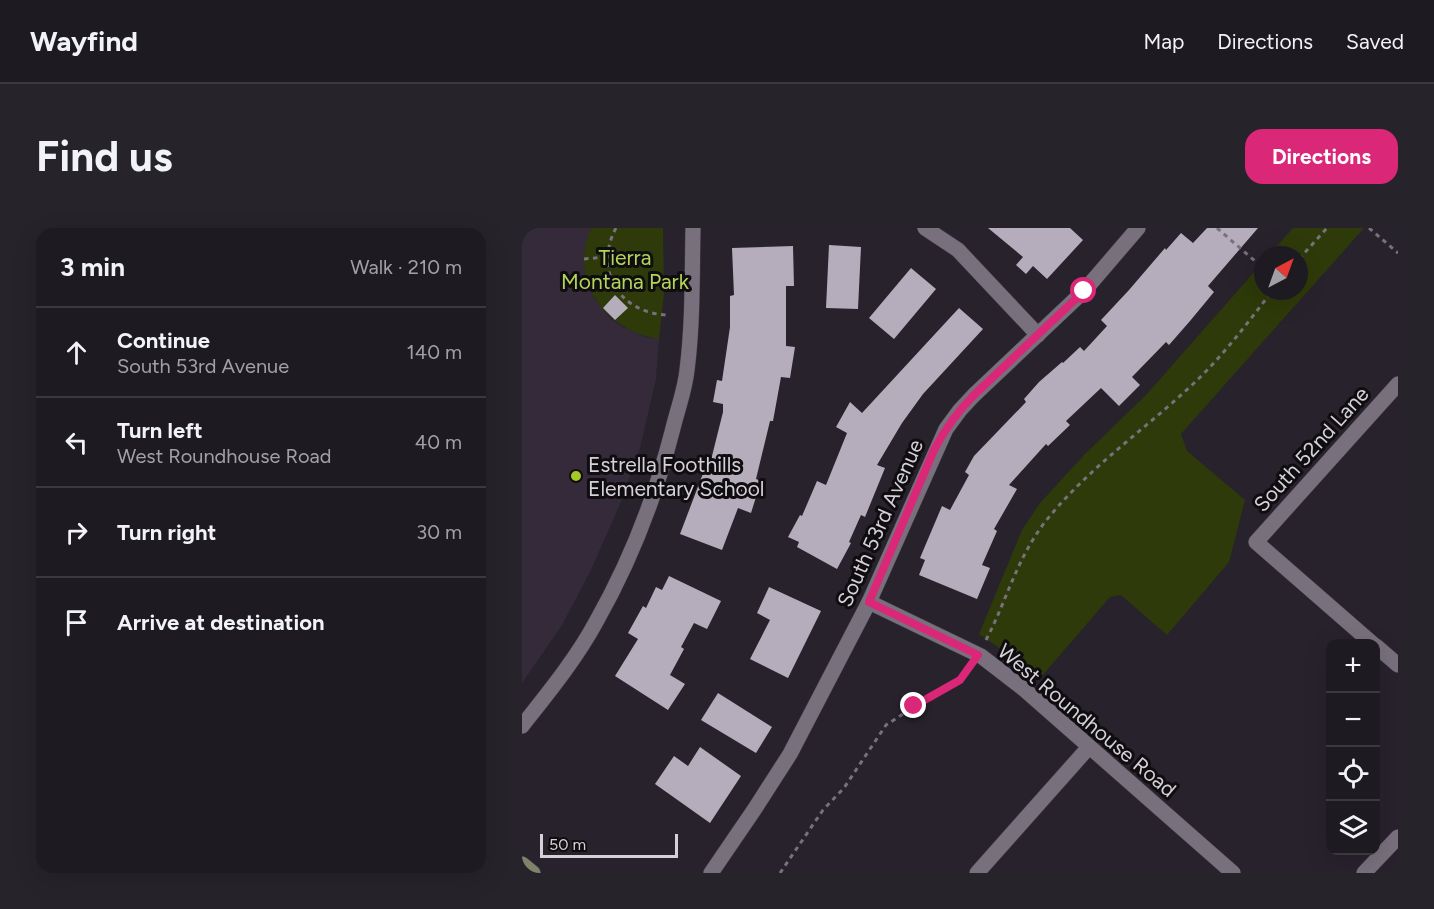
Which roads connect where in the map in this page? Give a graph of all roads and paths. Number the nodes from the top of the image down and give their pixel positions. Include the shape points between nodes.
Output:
1 (616, 228) edge
2 (693, 228) edge
3 (925, 228) edge
4 (1138, 228) edge
5 (1217, 228) edge
6 (1327, 228) edge
7 (1369, 228) edge
8 (1308, 249) edge
9 (1398, 253) edge
10 (607, 257) junction
11 (585, 259) dead end
12 (1254, 260) edge
13 (1265, 300) edge
14 (667, 315) dead end
15 (1038, 335) junction
16 (1398, 384) edge
17 (869, 602) junction
18 (1367, 639) edge
19 (1380, 650) edge
20 (978, 655) junction
21 (1398, 665) edge
22 (522, 726) edge
23 (1089, 747) junction
24 (1398, 837) edge
25 (522, 864) edge
26 (533, 873) edge
27 (711, 873) edge
28 (780, 873) edge
29 (977, 873) edge
30 (1233, 873) edge
31 (1364, 873) edge

1 - 10 path
2 - 22 street via 687,372 650,506 596,623
3 - 15 street via 958,250
4 - 15 street, South 53rd Avenue via 1084,291
5 - 12 path
6 - 8 path
7 - 9 path
10 - 11 path
10 - 14 path via 612,281 625,300 644,312
13 - 20 path via 1218,359 1090,474 1044,524 1015,573
15 - 17 street, South 53rd Avenue via 967,402 946,429
16 - 18 street, South 52nd Lane via 1256,542
17 - 20 street, West Roundhouse Road
17 - 27 street, South 53rd Avenue via 790,754
19 - 21 street
20 - 23 street, West Roundhouse Road via 1025,690
20 - 28 path via 960,680 886,725
23 - 29 street
23 - 30 street, West Roundhouse Road
24 - 31 street
25 - 26 street

